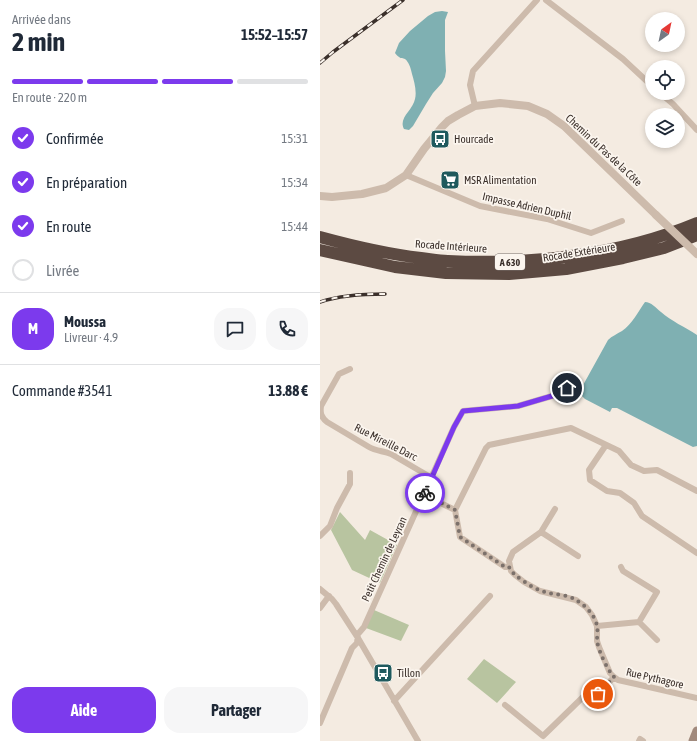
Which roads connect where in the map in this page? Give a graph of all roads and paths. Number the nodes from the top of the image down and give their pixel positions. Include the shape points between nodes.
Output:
1 (537, 0) edge
2 (546, 0) edge
3 (645, 80) edge
4 (668, 100) edge
5 (475, 106) junction
6 (697, 130) edge
7 (406, 175) junction
8 (320, 196) edge
9 (622, 221) dead end
10 (697, 223) edge
11 (697, 235) edge
12 (320, 237) edge
13 (320, 250) edge
14 (697, 254) edge
15 (350, 369) dead end
16 (567, 388) dead end
17 (606, 445) junction
18 (350, 473) dead end
19 (432, 478) junction
20 (697, 491) edge
21 (424, 494) junction
22 (555, 509) dead end
23 (455, 510) junction
24 (541, 532) junction
25 (320, 536) edge
26 (697, 553) edge
27 (578, 556) dead end
28 (509, 567) junction
29 (621, 567) dead end
30 (320, 589) edge
31 (329, 596) junction
32 (490, 596) dead end
33 (320, 608) edge
34 (639, 622) junction
35 (597, 626) junction
36 (358, 638) junction
37 (658, 640) dead end
38 (614, 677) junction
39 (697, 698) edge
40 (394, 701) junction
41 (505, 704) dead end
42 (320, 722) edge
43 (697, 731) edge
44 (544, 736) junction
45 (418, 741) edge
46 (548, 741) edge
47 (639, 741) edge
48 (643, 741) edge
49 (693, 741) edge

1 - 5 street via 473,71 470,85
2 - 3 street
4 - 6 street
5 - 7 street, Chemin du Pas de la Côte via 442,127
5 - 14 street, Chemin du Pas de la Côte, bridge via 500,103 528,106 546,114 564,126
7 - 8 street, Chemin du Pas de la Côte via 386,188 362,194
7 - 9 street, Impasse Adrien Duphil via 480,206 547,219 591,233
10 - 12 highway, Rocade Intérieure / A 630 via 621,247 566,257 510,262 446,261 397,255
11 - 13 highway, Rocade Extérieure / A 630 via 664,248 623,258 566,269 509,274 446,273 395,267
15 - 19 street, Rue Mireille Darc via 339,374 321,406 323,419 374,450 391,454
16 - 19 street, Petit Chemin de Leyran via 552,396 518,406 463,411
17 - 20 street via 619,451 631,465 644,471 657,470
17 - 23 street via 571,428 489,445
17 - 26 street via 589,470 590,480 607,491 620,493 634,503 642,516
18 - 25 street via 350,484 330,526
19 - 21 street, Petit Chemin de Leyran
21 - 23 street
21 - 36 street, Petit Chemin de Leyran
22 - 24 street
23 - 28 street, Rue Pythagore via 460,537 505,567
24 - 27 street
24 - 28 street via 513,552
28 - 35 street, Rue Pythagore via 515,575 536,589 576,600 586,607
29 - 34 street via 657,592
30 - 31 street
31 - 33 street
31 - 36 street
32 - 40 street
34 - 35 street
34 - 37 street
35 - 38 street, Rue Pythagore via 599,647
36 - 40 street
36 - 42 street, Petit Chemin de Leyran
38 - 39 street, Rue Pythagore
38 - 44 street via 598,694 583,697
40 - 45 street
41 - 44 street
43 - 49 main road
44 - 46 street
47 - 48 street

